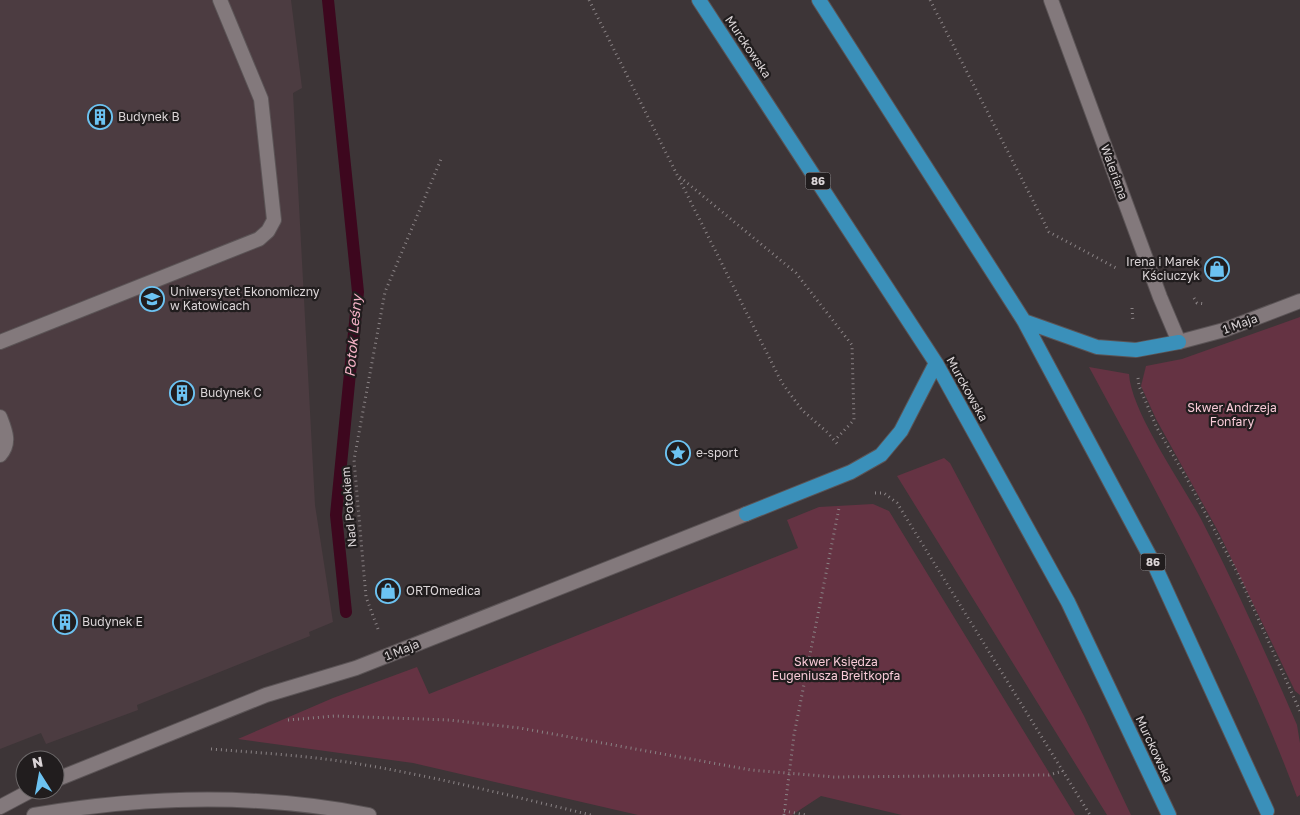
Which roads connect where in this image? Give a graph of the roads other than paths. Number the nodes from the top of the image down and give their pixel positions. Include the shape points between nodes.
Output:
1 (220, 0) edge
2 (699, 0) edge
3 (819, 0) edge
4 (1051, 0) edge
5 (1300, 301) edge
6 (1024, 321) junction
7 (0, 342) edge
8 (1179, 342) junction
9 (936, 363) junction
10 (0, 417) edge
11 (0, 455) edge
12 (746, 514) joint
13 (65, 776) edge
14 (15, 800) edge
15 (0, 808) edge
16 (1267, 811) dead end
17 (34, 815) edge
18 (369, 815) edge
19 (1169, 815) edge

1 - 7 street via 261,100 274,220 268,231 259,239
2 - 9 highway, Murckowska / 86
3 - 6 highway, 86
4 - 8 street, Waleriana
5 - 8 street, 1 Maja via 1224,330
6 - 8 highway via 1097,347 1136,350
6 - 16 highway, 86 via 1154,564
9 - 12 highway via 901,431 881,455 851,472
9 - 19 highway, Murckowska / 86 via 1068,602
10 - 11 street via 8,436
12 - 13 street, 1 Maja via 388,656 266,694
14 - 15 street
17 - 18 street via 156,800 238,799

